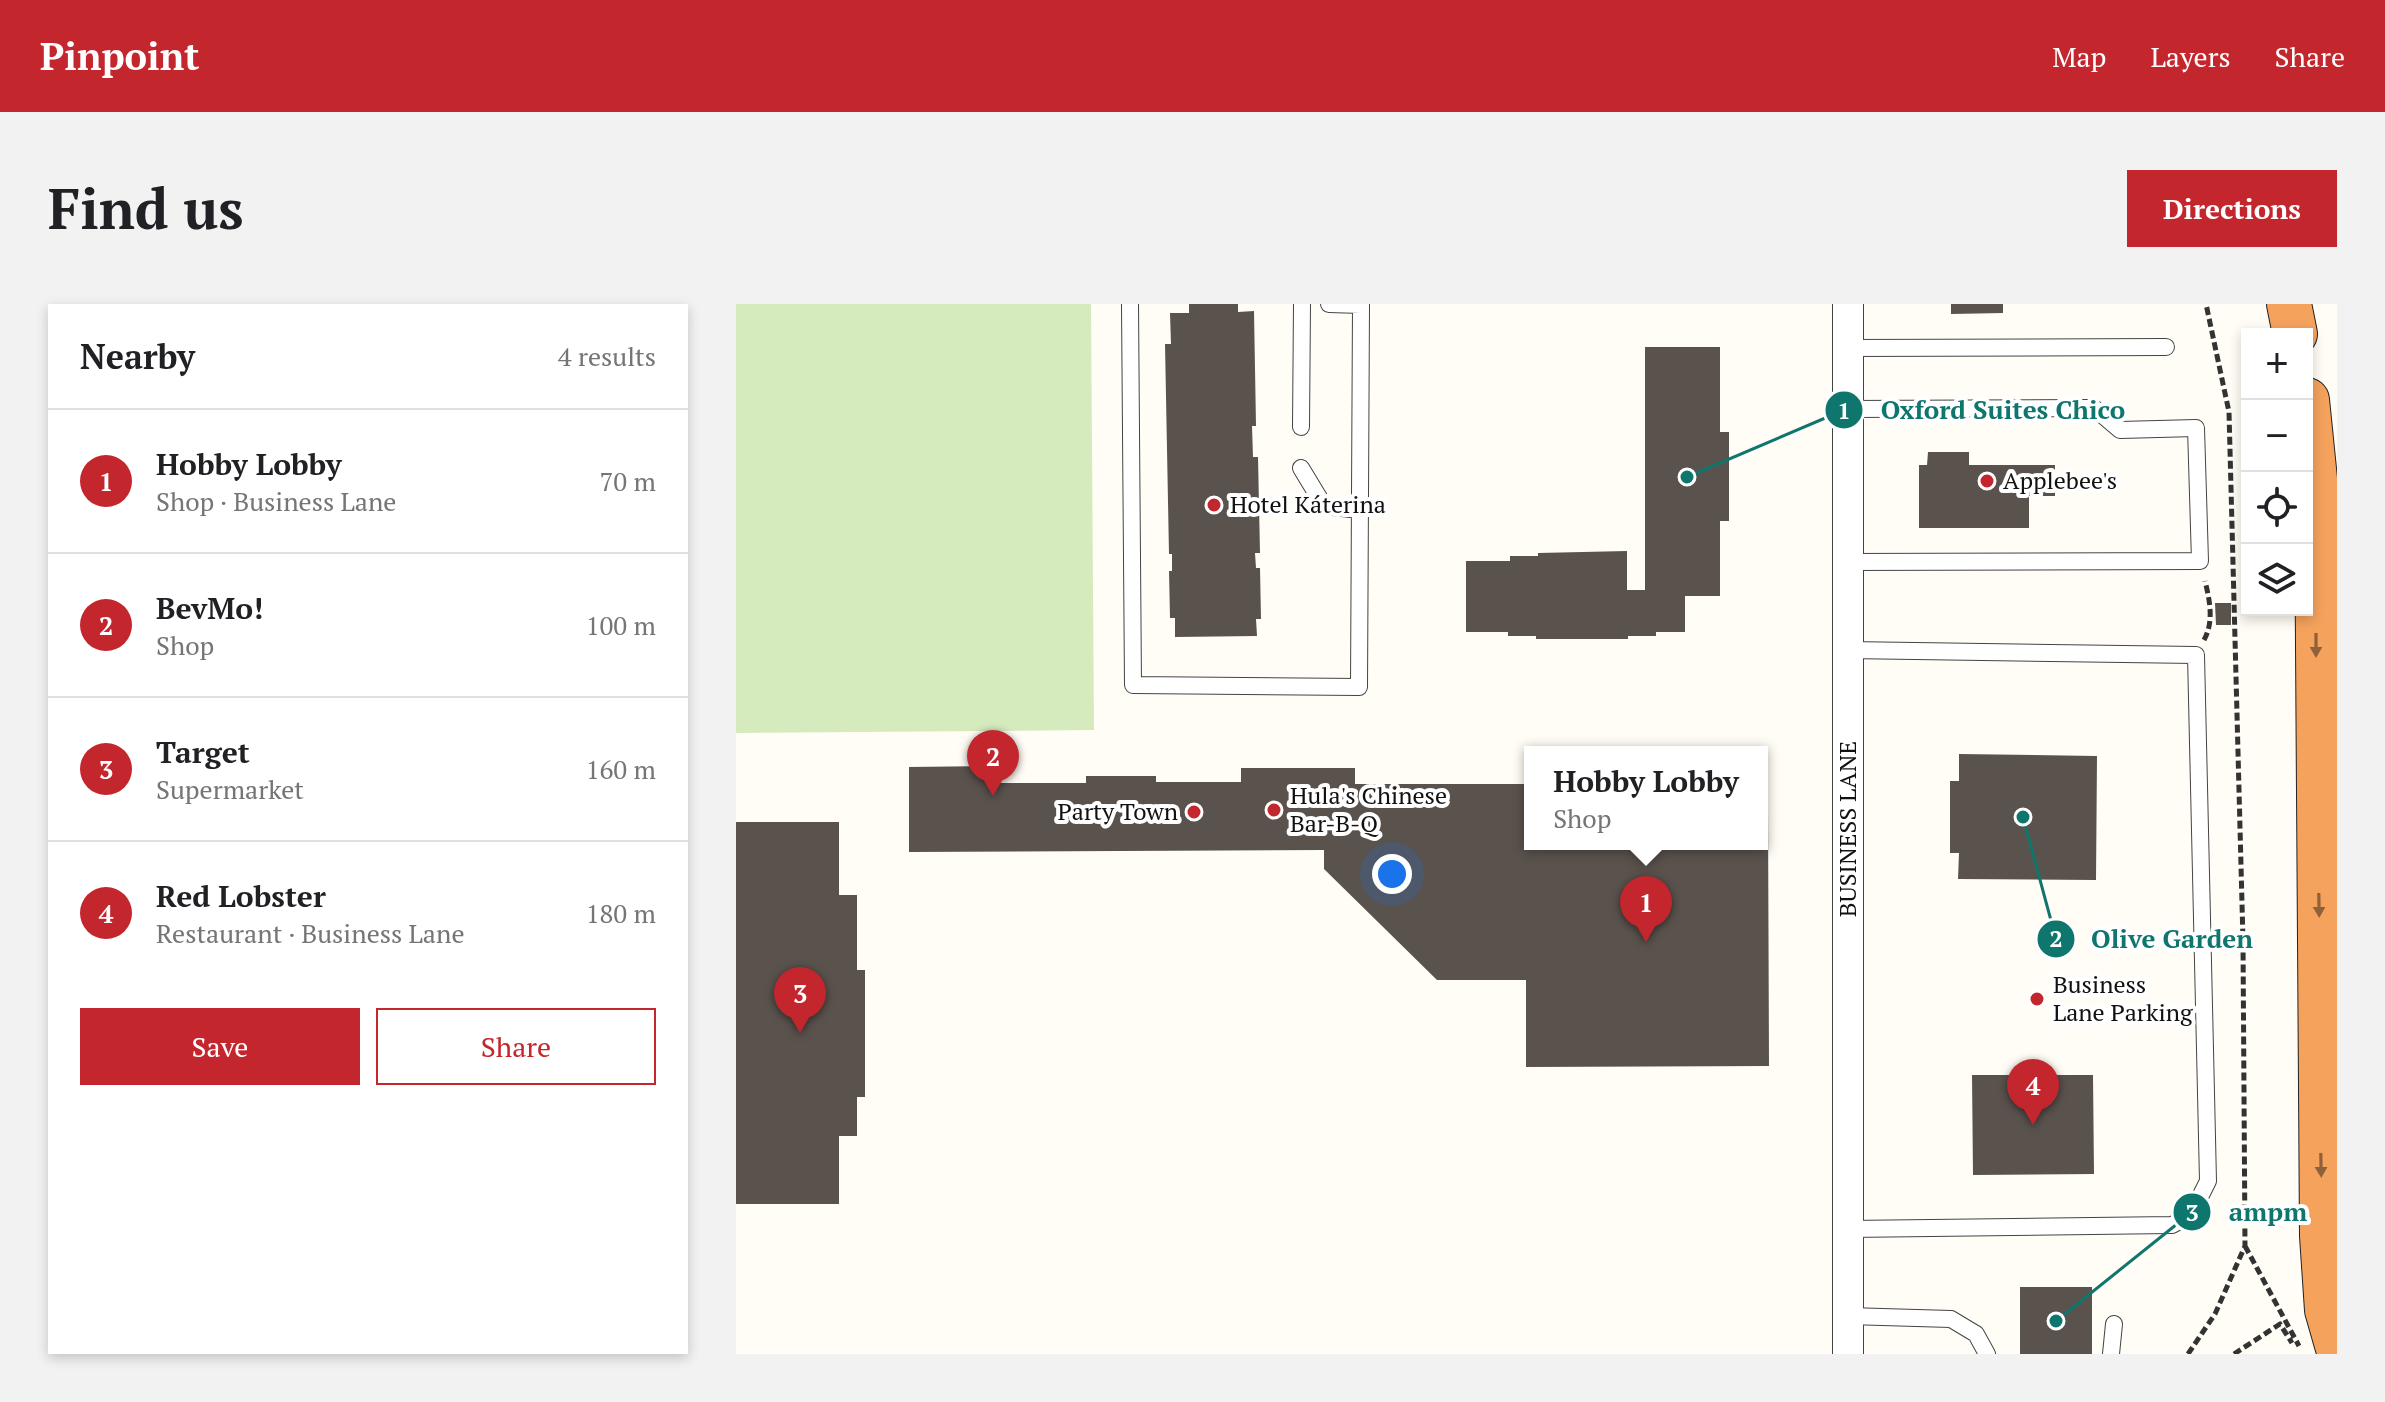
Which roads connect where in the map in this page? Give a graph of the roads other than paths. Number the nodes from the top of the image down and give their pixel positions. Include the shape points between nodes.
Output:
1 (1130, 304) edge
2 (1302, 304) edge
3 (1329, 304) edge
4 (1848, 304) edge
5 (2289, 304) edge
6 (2294, 328) edge
7 (2166, 347) dead end
8 (1847, 348) junction
9 (1847, 409) junction
10 (1301, 427) dead end
11 (2313, 459) edge
12 (1301, 468) dead end
13 (1360, 510) junction
14 (1847, 562) junction
15 (1847, 650) junction
16 (1848, 1229) junction
17 (1848, 1316) junction
18 (2114, 1324) dead end
19 (2337, 1345) edge
20 (1848, 1354) edge
21 (1987, 1354) edge
22 (2111, 1354) edge

1 - 13 lane via 1133,685 1359,687
2 - 10 lane
3 - 13 lane via 1361,305
4 - 8 street, BUSINESS LANE
5 - 6 highway
7 - 8 lane
8 - 9 street, BUSINESS LANE
9 - 14 street, BUSINESS LANE
9 - 14 lane via 2094,408 2120,430 2196,428 2200,561
11 -> 19 highway via 2322,1236 2327,1310
12 - 13 lane via 1324,506
14 - 15 street, BUSINESS LANE
15 - 16 street, BUSINESS LANE
15 - 16 lane via 2196,655 2208,1181 2191,1215 2172,1225
16 - 17 street, BUSINESS LANE
17 - 20 street, BUSINESS LANE
17 - 21 lane via 1951,1319 1976,1334
18 - 22 lane

